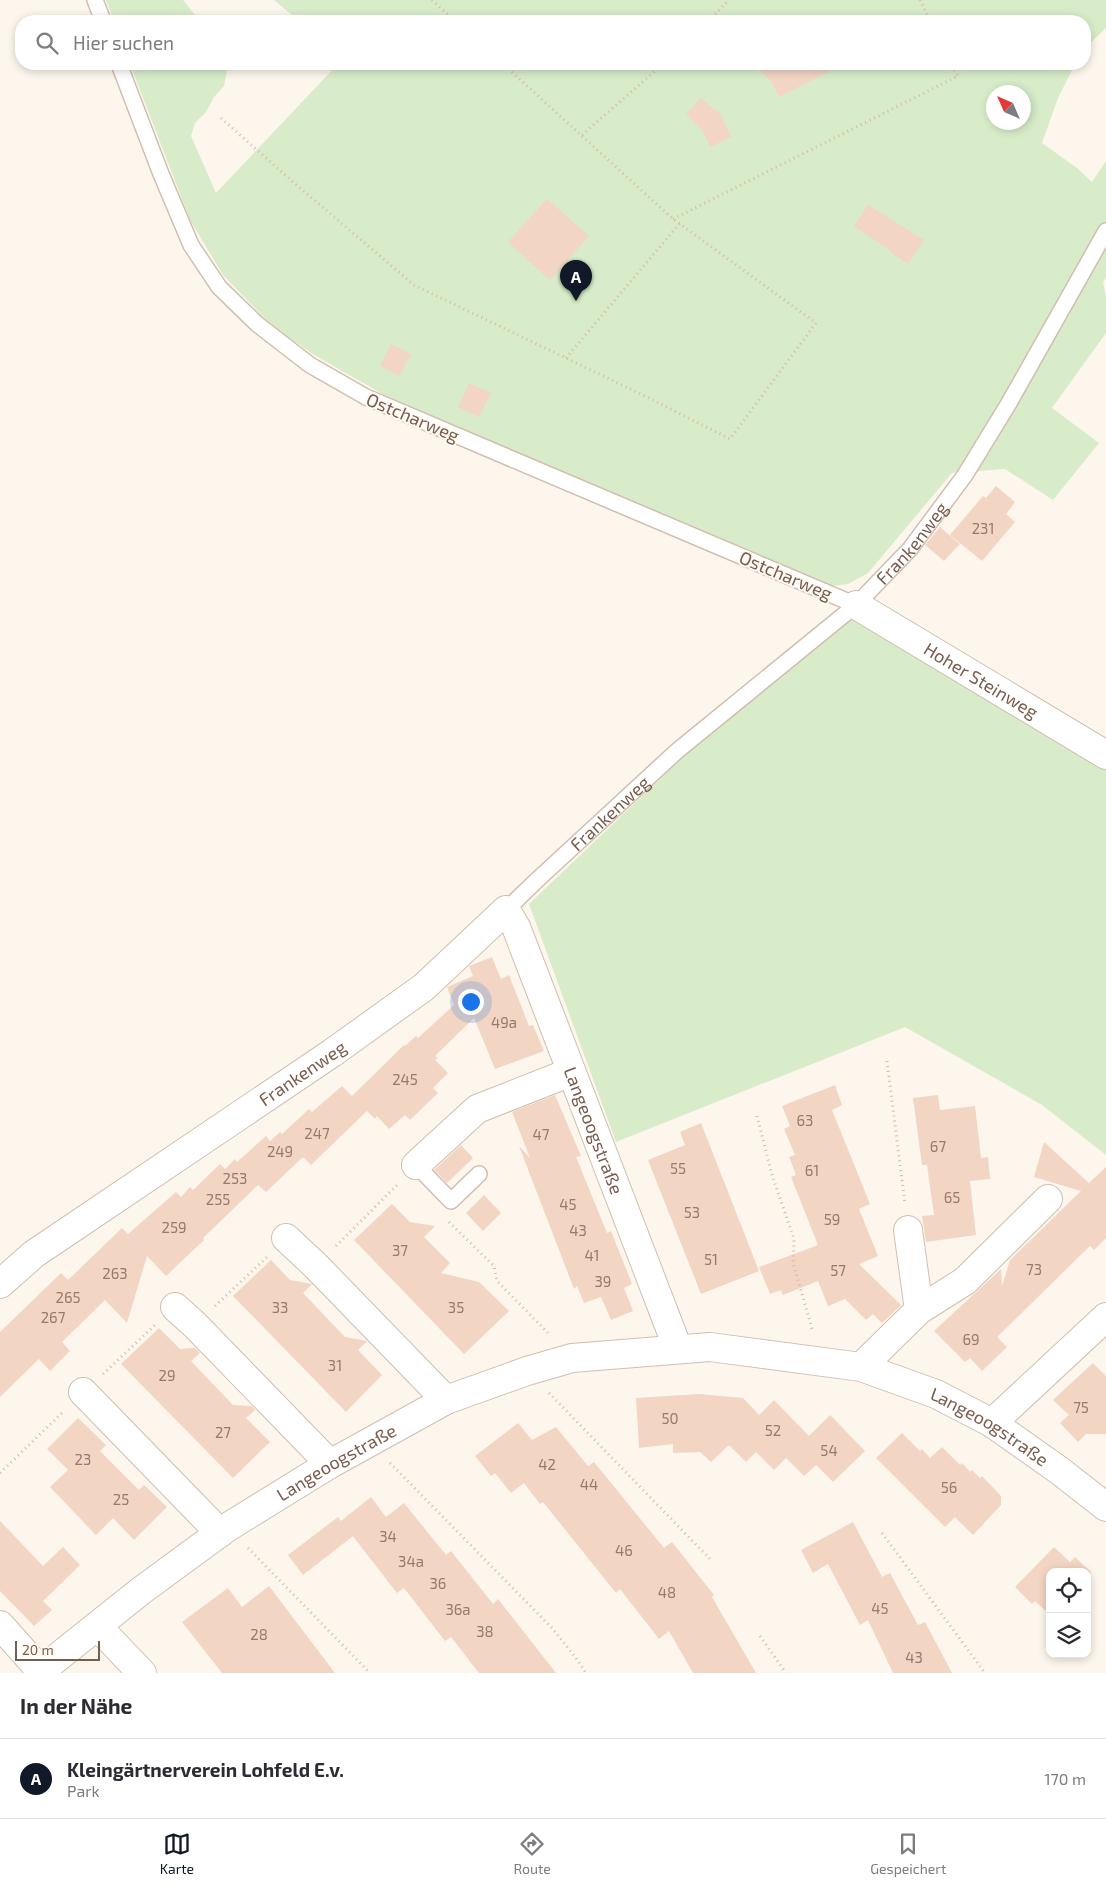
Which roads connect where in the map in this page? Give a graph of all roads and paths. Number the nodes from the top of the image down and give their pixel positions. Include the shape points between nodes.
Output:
1 (94, 0) edge
2 (432, 0) edge
3 (729, 0) edge
4 (920, 0) edge
5 (100, 15) edge
6 (448, 15) edge
7 (714, 15) edge
8 (927, 15) edge
9 (121, 70) edge
10 (510, 70) edge
11 (656, 70) edge
12 (954, 70) edge
13 (222, 118) dead end
14 (582, 135) junction
15 (673, 218) junction
16 (680, 223) junction
17 (1106, 230) edge
18 (566, 358) junction
19 (856, 605) junction
20 (1106, 755) edge
21 (506, 910) junction
22 (887, 1061) dead end
23 (570, 1072) junction
24 (758, 1116) dead end
25 (416, 1165) junction
26 (479, 1174) dead end
27 (1048, 1199) dead end
28 (446, 1219) dead end
29 (908, 1230) joint
30 (286, 1238) joint
31 (316, 1265) junction
32 (0, 1284) edge
33 (175, 1307) dead end
34 (919, 1310) junction
35 (1106, 1318) edge
36 (195, 1325) junction
37 (678, 1349) junction
38 (572, 1358) junction
39 (821, 1360) junction
40 (861, 1367) junction
41 (527, 1370) junction
42 (83, 1392) dead end
43 (446, 1400) junction
44 (992, 1423) junction
45 (369, 1441) junction
46 (330, 1464) junction
47 (1103, 1499) edge
48 (224, 1530) junction
49 (882, 1533) dead end
50 (712, 1561) dead end
51 (0, 1625) edge
52 (97, 1626) junction
53 (760, 1636) dead end
54 (40, 1672) edge
55 (142, 1673) edge
56 (370, 1673) edge
57 (586, 1673) edge
58 (786, 1673) edge
59 (985, 1673) edge

1 - 5 lane
2 - 6 path
3 - 7 path
4 - 8 path
9 - 19 lane, Ostcharweg via 191,245 219,287 257,324 310,365 366,397
10 - 14 path
11 - 14 path
12 - 15 path via 958,76
13 - 18 path via 414,285
14 - 15 path
15 - 16 path
16 - 18 path
16 - 18 path via 816,323 730,439
17 - 19 lane, Frankenweg via 965,475 910,549
19 - 20 street, Hoher Steinweg
19 - 21 lane, Frankenweg via 677,751
21 - 23 street, Langeoogstraße via 516,927
21 - 32 street, Frankenweg via 424,987 34,1254
22 - 29 path
23 - 25 street via 477,1109
23 - 37 street, Langeoogstraße
24 - 39 path via 772,1175 794,1239 793,1263
25 - 26 lane via 451,1201
25 - 31 path
27 - 34 street via 965,1281
28 - 38 path via 494,1266 497,1281
29 - 34 street
30 - 31 street
30 - 36 path
31 - 43 street
33 - 36 street
34 - 40 street
35 - 44 street
36 - 46 street
37 - 38 street, Langeoogstraße
37 - 39 street, Langeoogstraße via 710,1347
38 - 41 street, Langeoogstraße
39 - 40 street, Langeoogstraße
40 - 44 street, Langeoogstraße via 936,1394
41 - 43 street, Langeoogstraße
41 - 50 path
42 - 48 street
43 - 45 street, Langeoogstraße
44 - 47 street, Langeoogstraße
45 - 46 street, Langeoogstraße
45 - 57 path via 552,1628
46 - 48 street, Langeoogstraße
48 - 52 street, Langeoogstraße
48 - 56 path
49 - 59 path
51 - 54 street
52 - 54 street, Langeoogstraße
52 - 55 street
53 - 58 path

